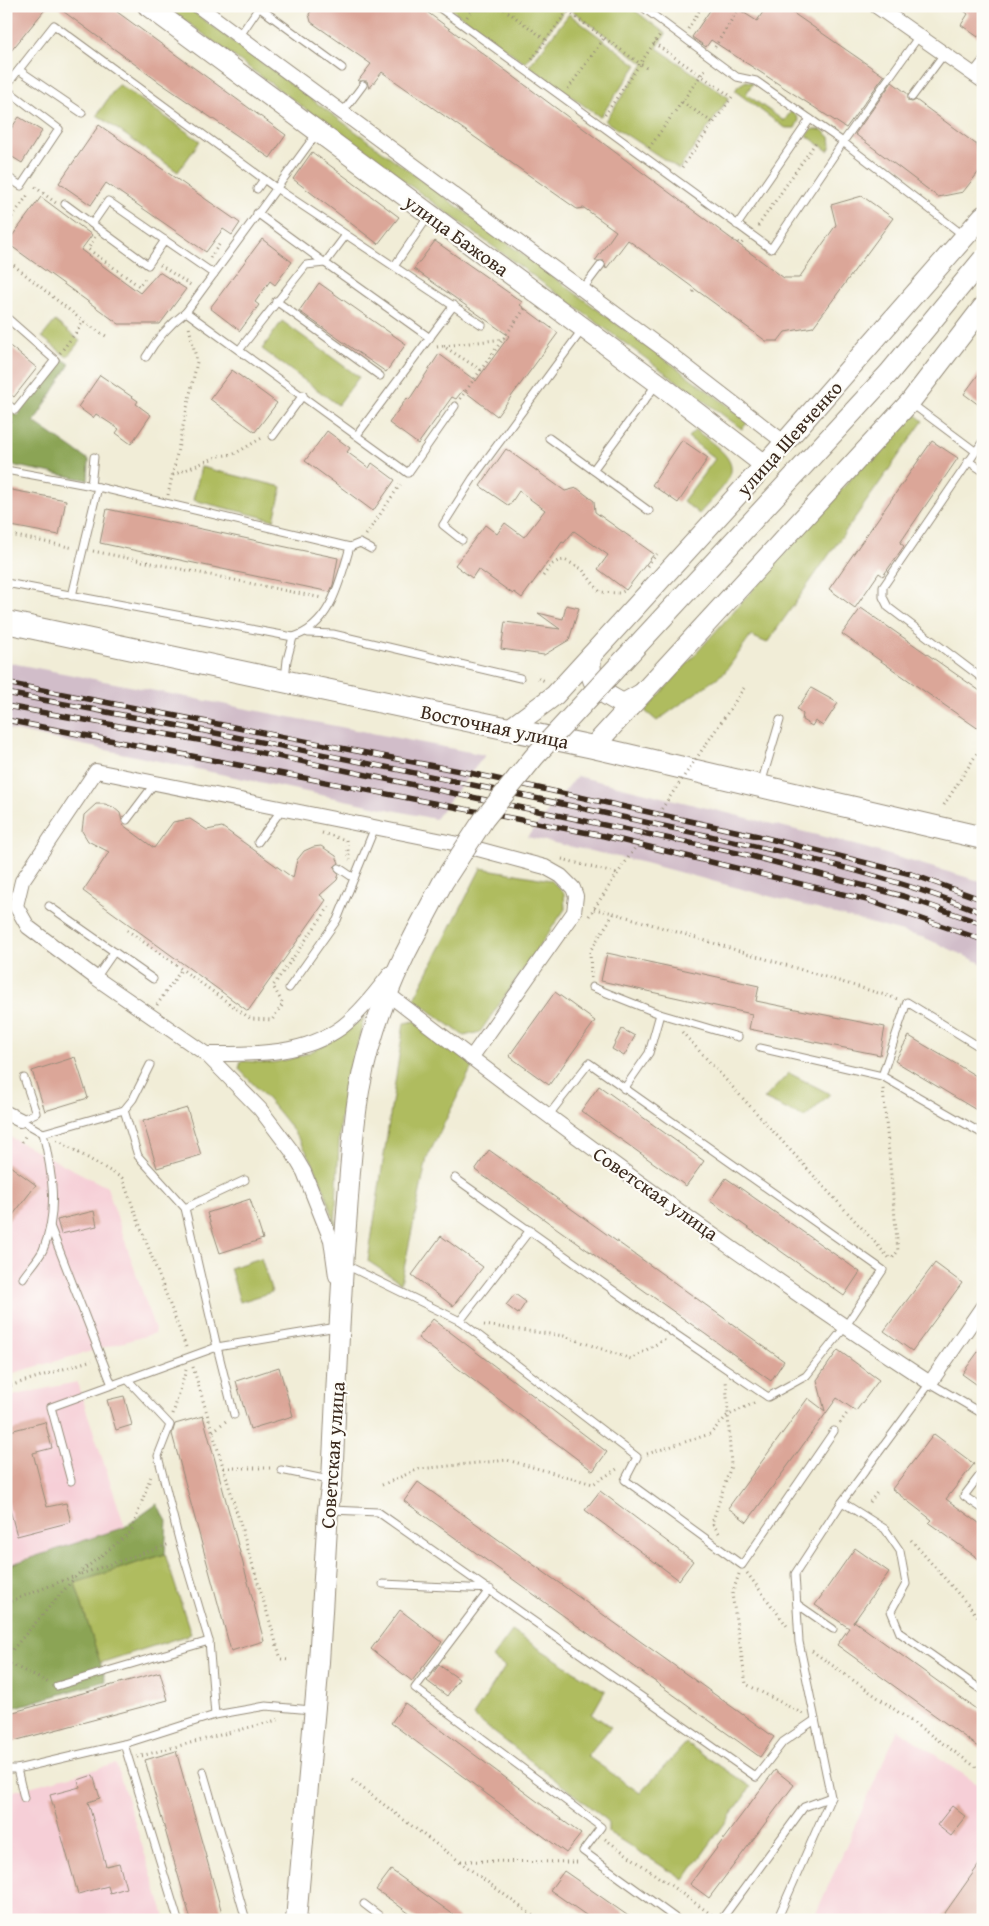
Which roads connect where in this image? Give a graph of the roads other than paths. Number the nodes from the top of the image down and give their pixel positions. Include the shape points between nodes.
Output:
1 (148, 6) edge
2 (198, 6) edge
3 (437, 6) edge
4 (641, 6) edge
5 (876, 6) edge
6 (259, 7) edge
7 (919, 36) junction
8 (239, 37) junction
9 (944, 54) junction
10 (983, 60) edge
11 (342, 68) dead end
12 (19, 70) junction
13 (977, 78) edge
14 (363, 85) dead end
15 (6, 87) edge
16 (912, 97) dead end
17 (82, 113) dead end
18 (342, 113) junction
19 (810, 118) junction
20 (317, 132) junction
21 (843, 142) junction
22 (6, 176) edge
23 (264, 179) junction
24 (276, 188) junction
25 (257, 189) dead end
26 (65, 204) dead end
27 (257, 214) junction
28 (430, 214) junction
29 (983, 216) edge
30 (92, 224) junction
31 (736, 225) junction
32 (346, 234) junction
33 (965, 237) junction
34 (165, 240) junction
35 (983, 259) edge
36 (325, 263) junction
37 (395, 264) junction
38 (601, 265) dead end
39 (214, 274) junction
40 (582, 290) junction
41 (276, 301) junction
42 (454, 305) junction
43 (983, 307) edge
44 (186, 312) junction
45 (6, 317) edge
46 (482, 324) dead end
47 (584, 328) junction
48 (430, 338) junction
49 (240, 349) junction
50 (146, 357) dead end
51 (380, 376) dead end
52 (658, 382) junction
53 (304, 395) junction
54 (910, 402) junction
55 (6, 403) edge
56 (455, 406) road end
57 (275, 434) road end
58 (357, 435) junction
59 (550, 438) dead end
60 (983, 441) edge
61 (785, 443) junction
62 (975, 452) junction
63 (94, 457) dead end
64 (968, 461) junction
65 (765, 466) junction
66 (6, 470) edge
67 (593, 470) junction
68 (983, 471) edge
69 (95, 486) junction
70 (649, 511) dead end
71 (462, 540) dead end
72 (350, 547) junction
73 (371, 550) dead end
74 (6, 583) edge
75 (72, 596) junction
76 (6, 622) edge
77 (308, 633) junction
78 (293, 637) junction
79 (591, 656) junction
80 (520, 678) dead end
81 (983, 679) edge
82 (284, 680) junction
83 (644, 692) junction
84 (780, 720) dead end
85 (508, 730) junction
86 (594, 747) junction
87 (156, 783) junction
88 (761, 786) junction
89 (283, 809) junction
90 (127, 820) dead end
91 (375, 827) junction
92 (983, 838) edge
93 (258, 842) dead end
94 (342, 870) road end
95 (354, 878) junction
96 (48, 906) dead end
97 (114, 952) junction
98 (401, 961) junction
99 (96, 978) junction
100 (154, 979) dead end
101 (592, 987) road end
102 (289, 988) dead end
103 (388, 994) junction
104 (663, 1015) junction
105 (738, 1037) dead end
106 (760, 1048) dead end
107 (983, 1049) edge
108 (206, 1054) junction
109 (470, 1058) junction
110 (150, 1065) dead end
111 (882, 1076) junction
112 (24, 1078) dead end
113 (624, 1089) junction
114 (124, 1110) junction
115 (6, 1113) edge
116 (548, 1116) junction
117 (20, 1120) junction
118 (43, 1133) junction
119 (983, 1134) edge
120 (455, 1178) dead end
121 (244, 1180) dead end
122 (184, 1208) junction
123 (50, 1226) junction
124 (530, 1230) junction
125 (343, 1264) junction
126 (23, 1278) dead end
127 (340, 1304) junction
128 (983, 1306) edge
129 (460, 1321) junction
130 (339, 1327) junction
131 (845, 1327) junction
132 (217, 1347) junction
133 (127, 1380) junction
134 (930, 1383) junction
135 (112, 1385) junction
136 (234, 1414) road end
137 (983, 1414) edge
138 (834, 1431) dead end
139 (281, 1470) road end
140 (983, 1471) edge
141 (71, 1481) dead end
142 (332, 1481) junction
143 (842, 1502) junction
144 (983, 1509) edge
145 (328, 1510) junction
146 (383, 1584) dead end
147 (490, 1589) junction
148 (797, 1604) junction
149 (833, 1630) dead end
150 (209, 1641) junction
151 (57, 1686) road end
152 (983, 1692) edge
153 (315, 1710) junction
154 (215, 1715) junction
155 (815, 1720) junction
156 (124, 1744) junction
157 (6, 1769) edge
158 (18, 1769) junction
159 (203, 1771) dead end
160 (831, 1797) junction
161 (24, 1798) dead end
162 (364, 1904) dead end
163 (178, 1920) edge
164 (246, 1920) edge
165 (296, 1920) edge
166 (385, 1920) edge
167 (678, 1920) edge
168 (720, 1920) edge
169 (777, 1920) edge

1 - 20 main road, улица Бажова
2 - 8 street, улица Бажова
3 - 31 lane
4 - 19 lane via 737,77 756,81
5 - 7 street
6 - 8 lane
6 - 11 lane
7 - 9 street
7 - 21 lane
8 - 18 street, улица Бажова
9 - 13 street
9 - 16 lane
10 - 13 lane
12 - 15 lane
12 - 17 lane
12 - 23 lane via 54,25
14 - 18 lane
15 - 22 lane via 59,129 21,186
18 - 40 street, улица Бажова
19 - 21 lane
19 - 31 lane
20 - 24 lane
20 - 28 main road, улица Бажова
21 - 31 lane via 771,249
21 - 33 lane
23 - 24 lane
23 - 25 lane
24 - 27 lane
24 - 32 lane
26 - 30 lane
27 - 36 lane
27 - 39 lane
28 - 37 lane
28 - 47 main road, улица Бажова
29 - 33 main road, улица Шевченко
30 - 34 lane via 108,201
30 - 34 lane via 148,264
32 - 36 lane
32 - 37 lane
33 - 61 main road, улица Шевченко
34 - 39 lane
35 - 98 main road, Советская улица, bridge via 889,372 534,757 484,819 443,882
36 - 41 lane via 306,265
36 - 48 lane
37 - 42 lane
38 - 40 lane
39 - 44 lane
40 - 61 street, улица Бажова
41 - 49 lane
41 - 51 lane
42 - 46 lane
42 - 48 lane
43 - 54 main road
44 - 49 lane
44 - 50 lane via 169,325
45 - 55 lane via 55,360 15,410
47 - 52 main road, улица Бажова
47 - 71 lane via 473,478 443,525
48 - 58 lane
49 - 53 lane
52 - 65 main road, улица Бажова
52 - 67 lane
53 - 57 lane
53 - 58 lane
54 - 62 lane
54 - 83 main road
56 - 58 lane via 408,473
59 - 67 lane
60 - 62 lane
61 - 65 main road, улица Шевченко
62 - 64 lane
63 - 69 lane
64 - 68 lane
64 - 81 lane via 884,586 883,597 888,607
65 - 79 main road, улица Шевченко
66 - 69 lane
67 - 70 lane
69 - 72 lane
69 - 75 lane via 85,550
72 - 73 lane via 360,543
72 - 77 lane via 333,601
74 - 75 lane
75 - 78 lane
76 - 82 main road, Восточная улица
77 - 78 lane
77 - 80 lane via 333,634
78 - 82 lane
79 - 83 main road via 589,674 601,693 622,704
79 - 85 main road, улица Шевченко via 555,694
82 - 85 main road, Восточная улица
83 - 86 main road
84 - 88 lane
85 - 86 main road, Восточная улица
86 - 88 main road, Восточная улица
87 - 89 street
87 - 90 lane
87 - 99 street via 96,771 22,881 16,906 28,927
88 - 92 main road, Восточная улица
89 - 91 street
89 - 93 lane
91 - 95 lane
91 - 109 street via 462,845 544,867 561,876 573,888 576,896 574,912
94 - 95 lane
95 - 102 lane via 337,920
96 - 97 lane
97 - 99 lane
97 - 100 lane
98 - 103 main road, Советская улица
98 - 108 street via 365,1006 342,1027 315,1042 284,1051
99 - 108 street
101 - 104 lane
103 - 109 street, Советская улица
103 - 125 main road, Советская улица via 376,1026 360,1090
104 - 105 lane
104 - 113 lane via 649,1053
106 - 111 lane
107 - 111 lane via 908,1002
108 - 127 street via 260,1109 304,1172 331,1240
109 - 116 street, Советская улица
110 - 114 lane
111 - 119 lane
112 - 117 lane via 36,1113
113 - 116 lane via 589,1063
113 - 131 lane via 883,1270
114 - 118 lane
114 - 122 lane via 138,1156
115 - 117 street
116 - 131 street, Советская улица
117 - 118 lane
118 - 123 lane via 53,1193
120 - 124 lane
121 - 122 lane
122 - 132 lane
123 - 126 lane via 42,1251
123 - 135 lane
124 - 129 lane
124 - 131 lane via 768,1397 806,1376
125 - 127 main road, Советская улица
125 - 129 lane
127 - 130 main road, Советская улица
128 - 134 street
129 - 138 lane via 637,1457 624,1480 742,1565
130 - 132 lane
130 - 142 main road, Советская улица
131 - 134 street, Советская улица
132 - 133 lane
132 - 136 lane
133 - 135 lane
133 - 150 lane via 170,1424 158,1456
134 - 137 lane, Советская улица
134 - 143 lane
135 - 141 lane via 51,1407
139 - 142 lane
140 - 144 lane via 964,1496
142 - 145 main road, Советская улица
143 - 148 lane via 795,1574
143 - 152 lane via 885,1529 900,1551 906,1584 891,1611 900,1633
145 - 147 lane via 378,1512
145 - 153 main road, Советская улица
146 - 147 lane
147 - 155 lane via 756,1778 783,1742
147 - 167 lane via 415,1688 601,1827 583,1850
148 - 149 lane
148 - 155 lane via 799,1642
150 - 151 lane
150 - 154 lane
153 - 154 lane via 266,1706
153 - 165 main road, Советская улица
154 - 156 lane
155 - 160 lane
156 - 158 lane
156 - 163 lane
157 - 158 lane
158 - 161 lane
159 - 164 lane
160 - 168 lane via 804,1806
160 - 169 lane
162 - 166 lane

